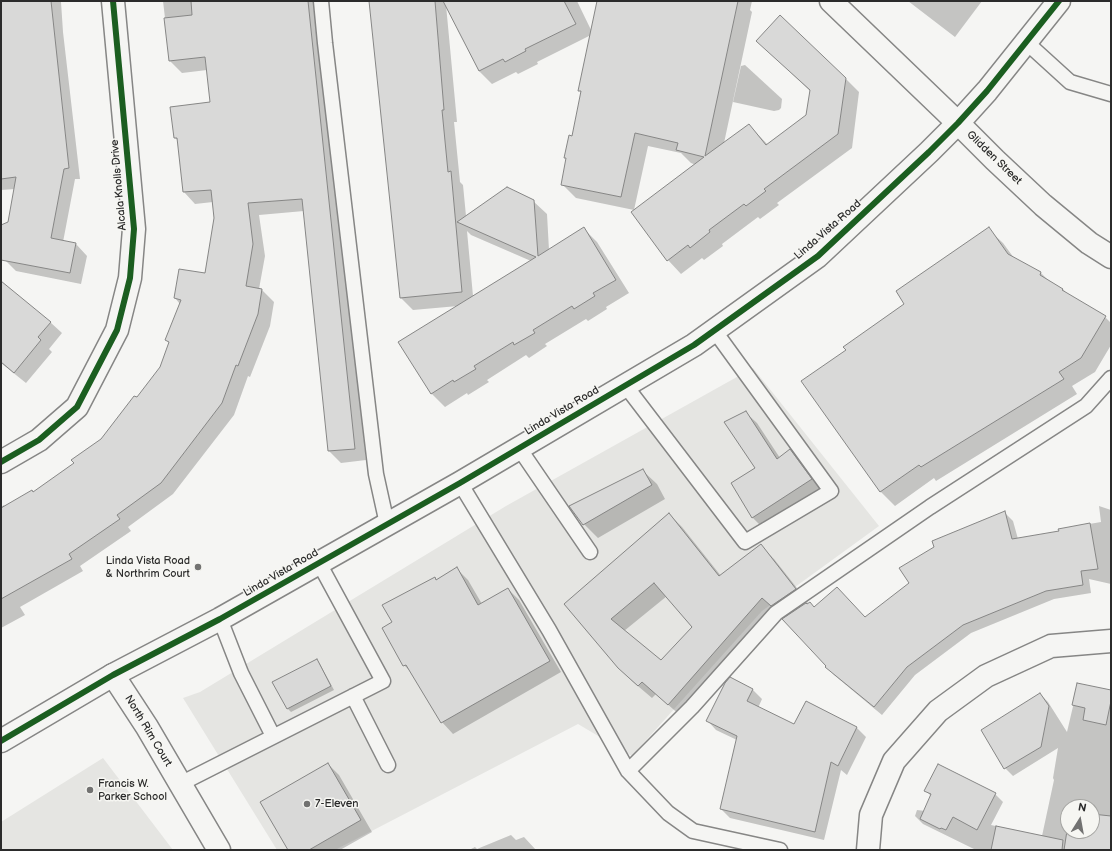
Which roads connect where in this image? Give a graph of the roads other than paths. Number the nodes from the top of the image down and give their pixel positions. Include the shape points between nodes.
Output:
1 (113, 1) edge
2 (321, 1) edge
3 (831, 1) edge
4 (1059, 1) edge
5 (1026, 42) junction
6 (1111, 94) edge
7 (958, 123) junction
8 (1111, 257) edge
9 (714, 330) junction
10 (1111, 378) edge
11 (625, 385) junction
12 (519, 448) junction
13 (1, 462) edge
14 (460, 483) junction
15 (387, 524) junction
16 (590, 552) dead end
17 (319, 563) junction
18 (220, 619) junction
19 (1111, 641) edge
20 (113, 675) junction
21 (353, 696) junction
22 (273, 736) junction
23 (1, 741) edge
24 (388, 765) dead end
25 (628, 772) junction
26 (180, 784) junction
27 (219, 850) edge
28 (780, 850) edge
29 (868, 850) edge

1 - 13 street, Alcala Knolls Drive via 134,229 130,278 117,330 77,407 39,440
2 - 15 lane via 375,466
3 - 7 street, Glidden Street
4 - 5 street, Linda Vista Road
5 - 6 lane via 1070,82
5 - 7 street, Linda Vista Road
7 - 8 street, Glidden Street via 1043,205
7 - 9 street, Linda Vista Road via 818,256
9 - 11 street, Linda Vista Road via 694,345
9 - 11 lane via 831,491 745,542
10 - 25 lane via 1086,406 930,507 776,613 692,707
11 - 12 street, Linda Vista Road
12 - 14 street, Linda Vista Road
12 - 16 lane
14 - 15 street, Linda Vista Road
14 - 25 lane via 549,630
15 - 17 street, Linda Vista Road
17 - 18 street, Linda Vista Road
17 - 21 lane via 383,681
18 - 20 street, Linda Vista Road
18 - 22 lane via 241,673
19 - 29 street via 1051,646 986,676 938,711 894,761 871,815
20 - 23 street, Linda Vista Road
20 - 26 street, North Rim Court
21 - 22 lane
21 - 24 lane
22 - 26 lane
25 - 28 lane via 668,813 693,831
26 - 27 street, North Rim Court

